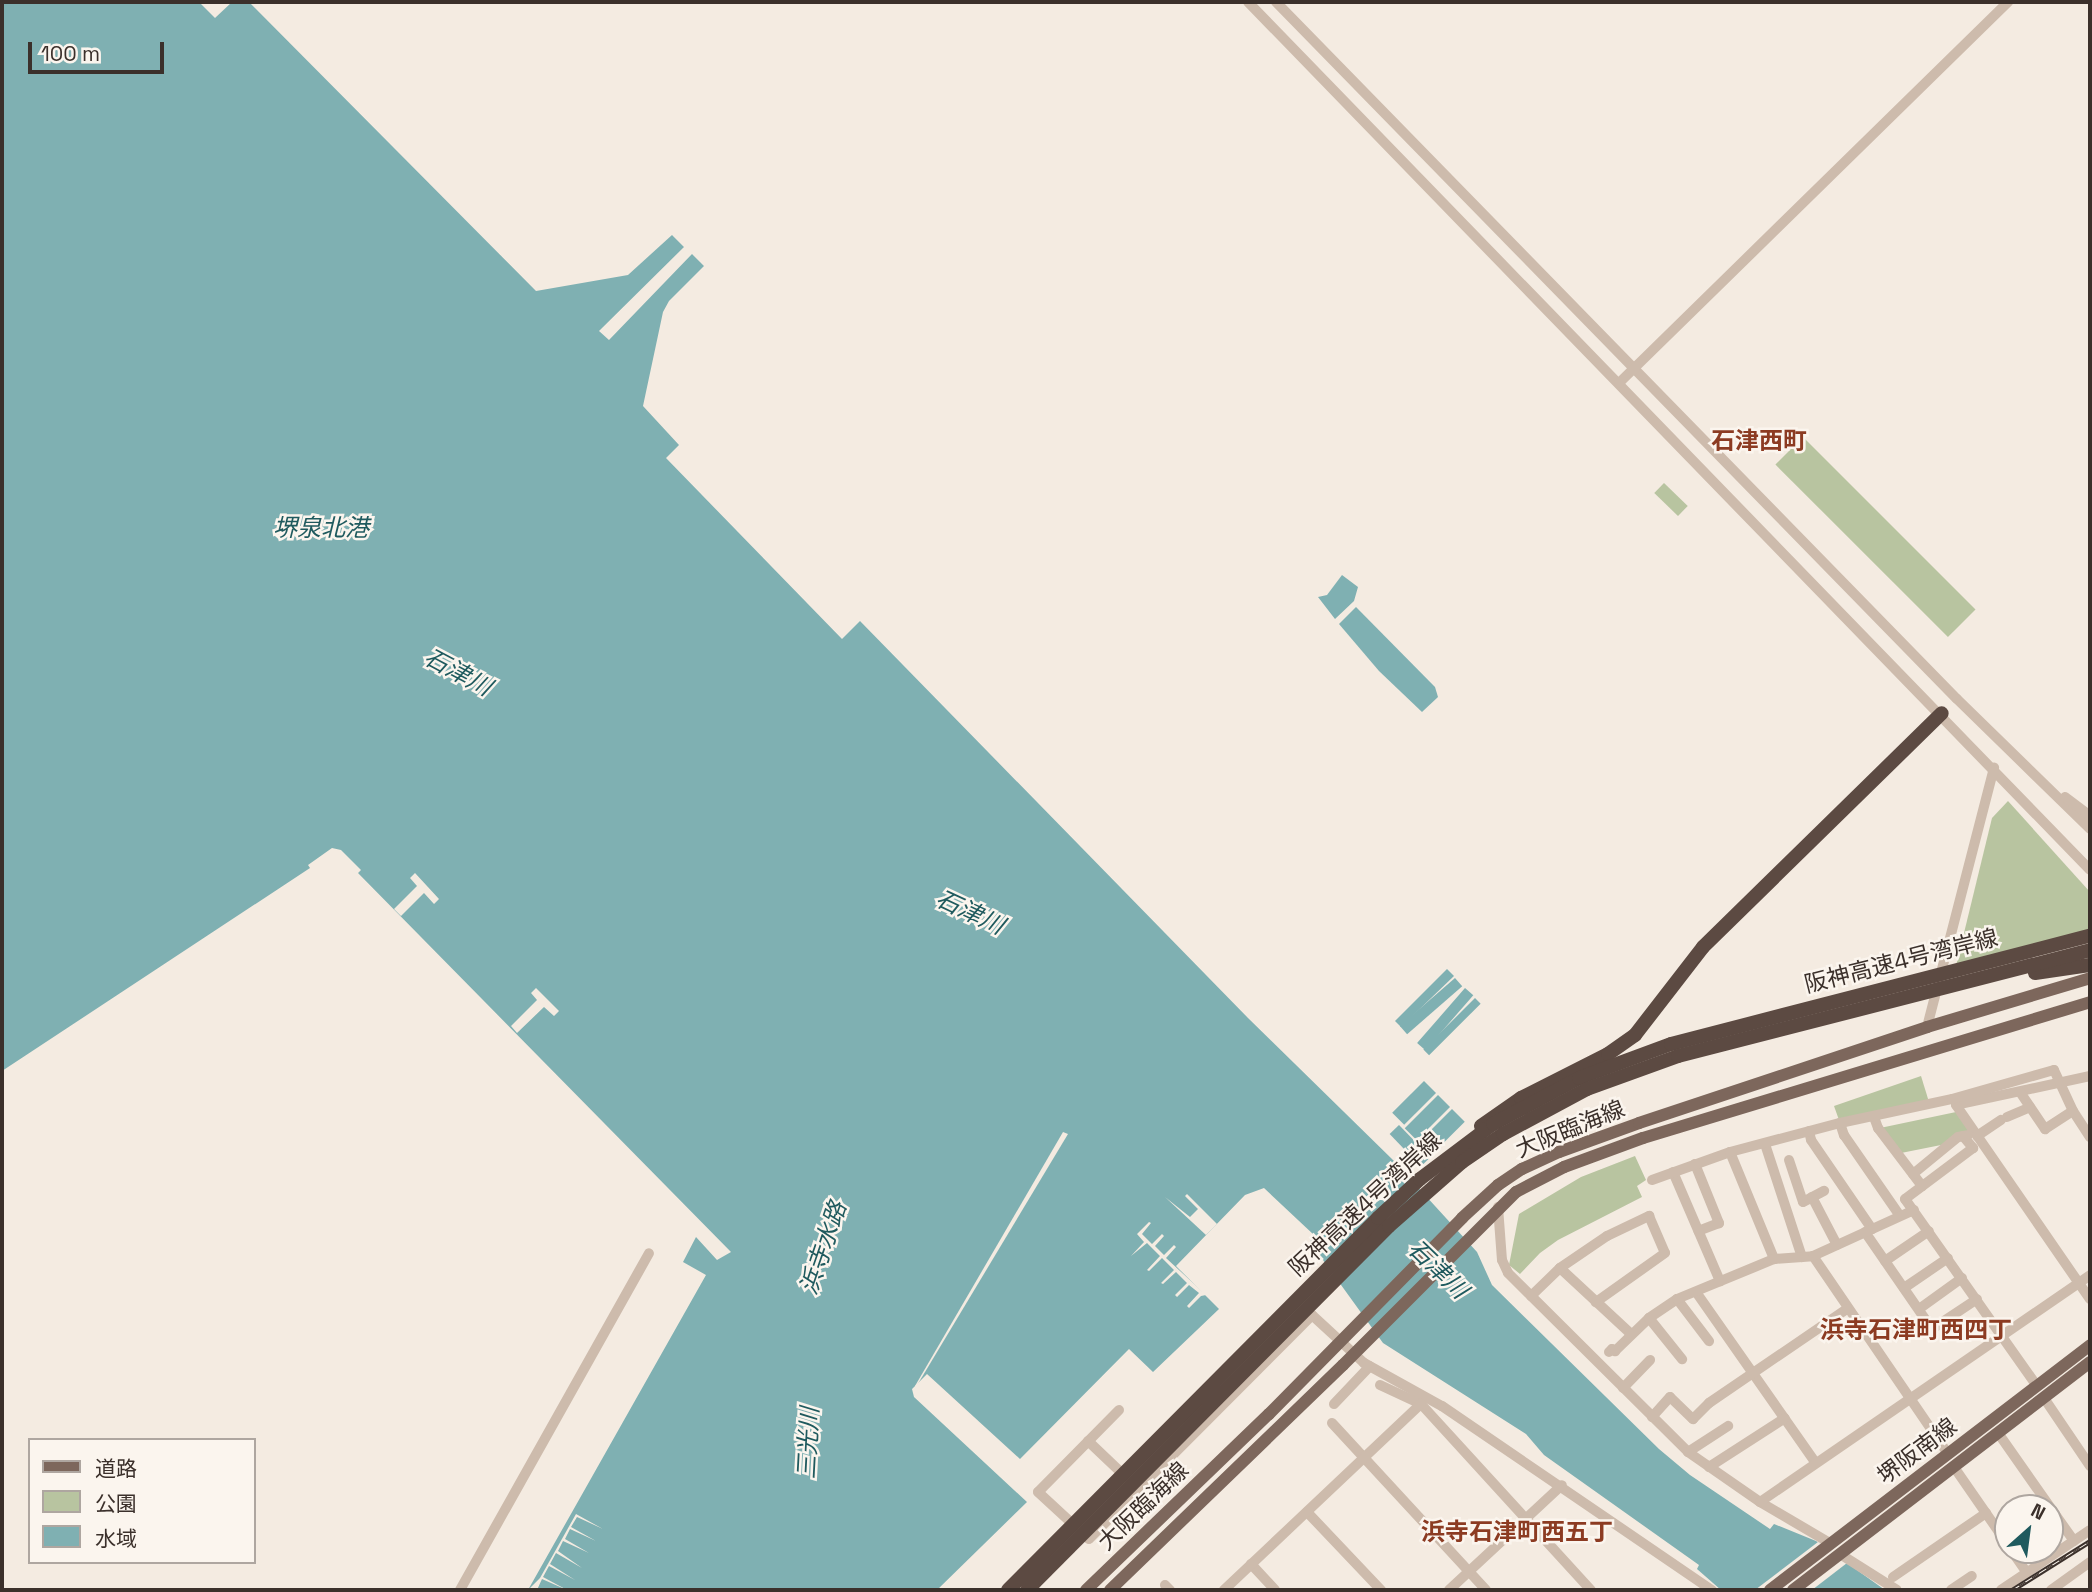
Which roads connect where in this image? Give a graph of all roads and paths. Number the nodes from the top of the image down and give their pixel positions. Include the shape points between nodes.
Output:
1 (1248, 2) edge
2 (1276, 2) edge
3 (2008, 2) edge
4 (1634, 369) junction
5 (1619, 383) junction
6 (1957, 699) junction
7 (1941, 713) junction
8 (2020, 761) junction
9 (1994, 768) junction
10 (2090, 816) edge
11 (2090, 829) edge
12 (2090, 870) edge
13 (2090, 936) edge
14 (2090, 950) edge
15 (2090, 965) edge
16 (2090, 978) edge
17 (2090, 1002) edge
18 (1815, 1021) junction
19 (1927, 1027) junction
20 (2090, 1076) edge
21 (2059, 1084) junction
22 (2020, 1092) junction
23 (2030, 1107) junction
24 (2073, 1111) junction
25 (1874, 1116) junction
26 (1840, 1123) junction
27 (1809, 1131) junction
28 (1976, 1134) junction
29 (1963, 1136) junction
30 (2090, 1137) edge
31 (1765, 1144) junction
32 (1730, 1152) junction
33 (1789, 1160) dead end
34 (1695, 1164) junction
35 (1673, 1172) junction
36 (1913, 1174) junction
37 (1420, 1179) junction
38 (1652, 1180) dead end
39 (1922, 1186) junction
40 (1824, 1191) dead end
41 (1812, 1197) junction
42 (1498, 1207) junction
43 (1914, 1210) junction
44 (1900, 1216) junction
45 (1698, 1231) junction
46 (1868, 1231) junction
47 (1929, 1231) junction
48 (1837, 1245) junction
49 (649, 1253) dead end
50 (1807, 1256) junction
51 (1948, 1258) junction
52 (1774, 1259) junction
53 (1885, 1261) junction
54 (1560, 1268) junction
55 (2090, 1275) edge
56 (1962, 1278) junction
57 (1720, 1281) junction
58 (2079, 1282) junction
59 (1904, 1289) junction
60 (1696, 1292) junction
61 (1531, 1296) junction
62 (1677, 1299) junction
63 (1977, 1299) junction
64 (2090, 1299) edge
65 (1596, 1302) junction
66 (1847, 1309) junction
67 (1919, 1310) junction
68 (1649, 1318) junction
69 (1631, 1334) junction
70 (2003, 1334) junction
71 (1341, 1341) junction
72 (1709, 1341) dead end
73 (2090, 1345) edge
74 (1609, 1352) dead end
75 (1354, 1354) junction
76 (1682, 1359) dead end
77 (1650, 1360) dead end
78 (2090, 1362) edge
79 (1370, 1366) junction
80 (1755, 1373) junction
81 (1380, 1385) dead end
82 (2037, 1386) junction
83 (1623, 1388) junction
84 (2044, 1398) junction
85 (1910, 1399) junction
86 (1334, 1404) dead end
87 (1421, 1404) junction
88 (1119, 1409) dead end
89 (1652, 1417) junction
90 (1785, 1418) junction
91 (1332, 1423) dead end
92 (1728, 1426) dead end
93 (1998, 1433) junction
94 (1088, 1441) junction
95 (1688, 1452) junction
96 (1948, 1454) junction
97 (1364, 1460) junction
98 (1815, 1462) junction
99 (2090, 1465) edge
100 (1709, 1467) junction
101 (1954, 1467) junction
102 (1562, 1485) junction
103 (1138, 1489) junction
104 (1760, 1502) junction
105 (1307, 1512) junction
106 (1986, 1513) junction
107 (1527, 1518) junction
108 (1994, 1525) edge
109 (2090, 1530) edge
110 (2074, 1541) junction
111 (1827, 1545) junction
112 (1839, 1555) junction
113 (2090, 1562) edge
114 (1251, 1564) junction
115 (2021, 1564) edge
116 (1469, 1572) junction
117 (2027, 1573) junction
118 (1972, 1576) dead end
119 (1893, 1577) dead end
120 (460, 1590) edge
121 (1008, 1590) edge
122 (1027, 1590) edge
123 (1086, 1590) edge
124 (1110, 1590) edge
125 (1224, 1590) edge
126 (1275, 1590) edge
127 (1381, 1590) edge
128 (1449, 1590) edge
129 (1486, 1590) edge
130 (1591, 1590) edge
131 (1712, 1590) edge
132 (1770, 1590) edge
133 (1793, 1590) edge
134 (1897, 1590) edge
135 (1951, 1590) edge
136 (2001, 1590) edge
137 (2051, 1590) edge

1 - 5 street
2 - 4 street
3 - 4 street
4 - 5 street
4 - 6 street
5 - 7 street
6 - 7 street
6 - 8 street
7 - 9 street
7 - 37 highway, bridge via 1703,947 1635,1035 1498,1113
8 - 10 street
8 - 11 street
9 - 12 street
9 - 19 street
13 - 37 highway, 阪神高速4号湾岸線, bridge via 1714,1032 1623,1060 1534,1100
14 - 18 highway, 阪神高速4号湾岸線, bridge
15 - 18 highway, bridge via 1970,985
16 - 19 main road, 大阪臨海線
17 - 42 main road, 大阪臨海線 via 1643,1138 1564,1167
18 - 122 highway, 阪神高速4号湾岸線, bridge via 1678,1056 1587,1089 1532,1117 1462,1162 1389,1226
19 - 71 main road, 大阪臨海線 via 1559,1152 1498,1185
20 - 21 street
21 - 22 street
21 - 24 street
21 - 25 street via 2054,1070 1952,1100
22 - 23 street
22 - 28 street via 1956,1105
23 - 24 street via 2045,1129
23 - 28 street
24 - 30 street
25 - 26 street
25 - 36 street
26 - 27 street
26 - 44 street
27 - 31 street
27 - 46 street
28 - 29 street
28 - 58 street
29 - 36 street
29 - 39 street via 1973,1148
31 - 32 street
31 - 50 street
32 - 34 street
32 - 52 street
33 - 41 street via 1803,1202
34 - 35 street
34 - 45 street via 1719,1223
35 - 38 street
35 - 45 street
36 - 39 street
37 - 121 highway, 阪神高速4号湾岸線, bridge
39 - 43 street via 1905,1199
40 - 41 street
41 - 48 street
42 - 61 street via 1502,1260
42 - 75 main road, 大阪臨海線
43 - 44 street
43 - 47 street
44 - 46 street
45 - 57 street
46 - 48 street
46 - 53 street
47 - 51 street
47 - 53 street
48 - 50 street
49 - 120 street
50 - 52 street
50 - 66 street
51 - 56 street
51 - 59 street
52 - 57 street
53 - 59 street
54 - 61 street
54 - 65 street
54 - 65 street via 1607,1236 1648,1216 1665,1253
55 - 58 street
56 - 63 street
56 - 67 street
57 - 60 street
58 - 64 street
58 - 70 street
59 - 67 street
60 - 62 street
60 - 80 street
61 - 83 street
62 - 68 street
62 - 72 street
63 - 67 street via 1932,1329
63 - 70 street
65 - 69 street
66 - 80 street
66 - 85 street
68 - 69 street
68 - 76 street
69 - 74 street via 1615,1352
70 - 82 street
70 - 85 street
71 - 75 street
71 - 103 street via 1312,1315
71 - 123 main road, 大阪臨海線
73 - 82 main road, 堺阪南線
75 - 79 street
75 - 124 main road, 大阪臨海線
77 - 83 street
78 - 84 main road, 堺阪南線
79 - 86 street
79 - 102 street via 1442,1406
80 - 89 street via 1693,1419 1670,1397
80 - 90 street
81 - 87 street
82 - 96 main road, 堺阪南線
83 - 89 street
84 - 93 main road, 堺阪南線
84 - 99 street
85 - 96 street
85 - 98 street
87 - 97 street
87 - 107 street
88 - 94 street
89 - 95 street
90 - 98 street
90 - 100 street
91 - 97 street
92 - 95 street
93 - 101 main road, 堺阪南線
93 - 110 street
94 - 103 street
94 - 103 street via 1038,1492 1088,1539
95 - 100 street
96 - 111 main road, 堺阪南線
97 - 105 street
97 - 116 street
98 - 104 street
100 - 104 street
101 - 106 street
101 - 112 main road, 堺阪南線
102 - 107 street
102 - 131 street
104 - 111 street
105 - 114 street
105 - 127 street
106 - 108 street
106 - 119 street
107 - 116 street
107 - 130 street
109 - 110 street
110 - 117 street
111 - 132 main road, 堺阪南線
112 - 133 main road, 堺阪南線
112 - 134 street
113 - 137 street
114 - 125 street
114 - 126 street
115 - 117 street
116 - 128 street
116 - 129 street
117 - 136 street
118 - 135 street

